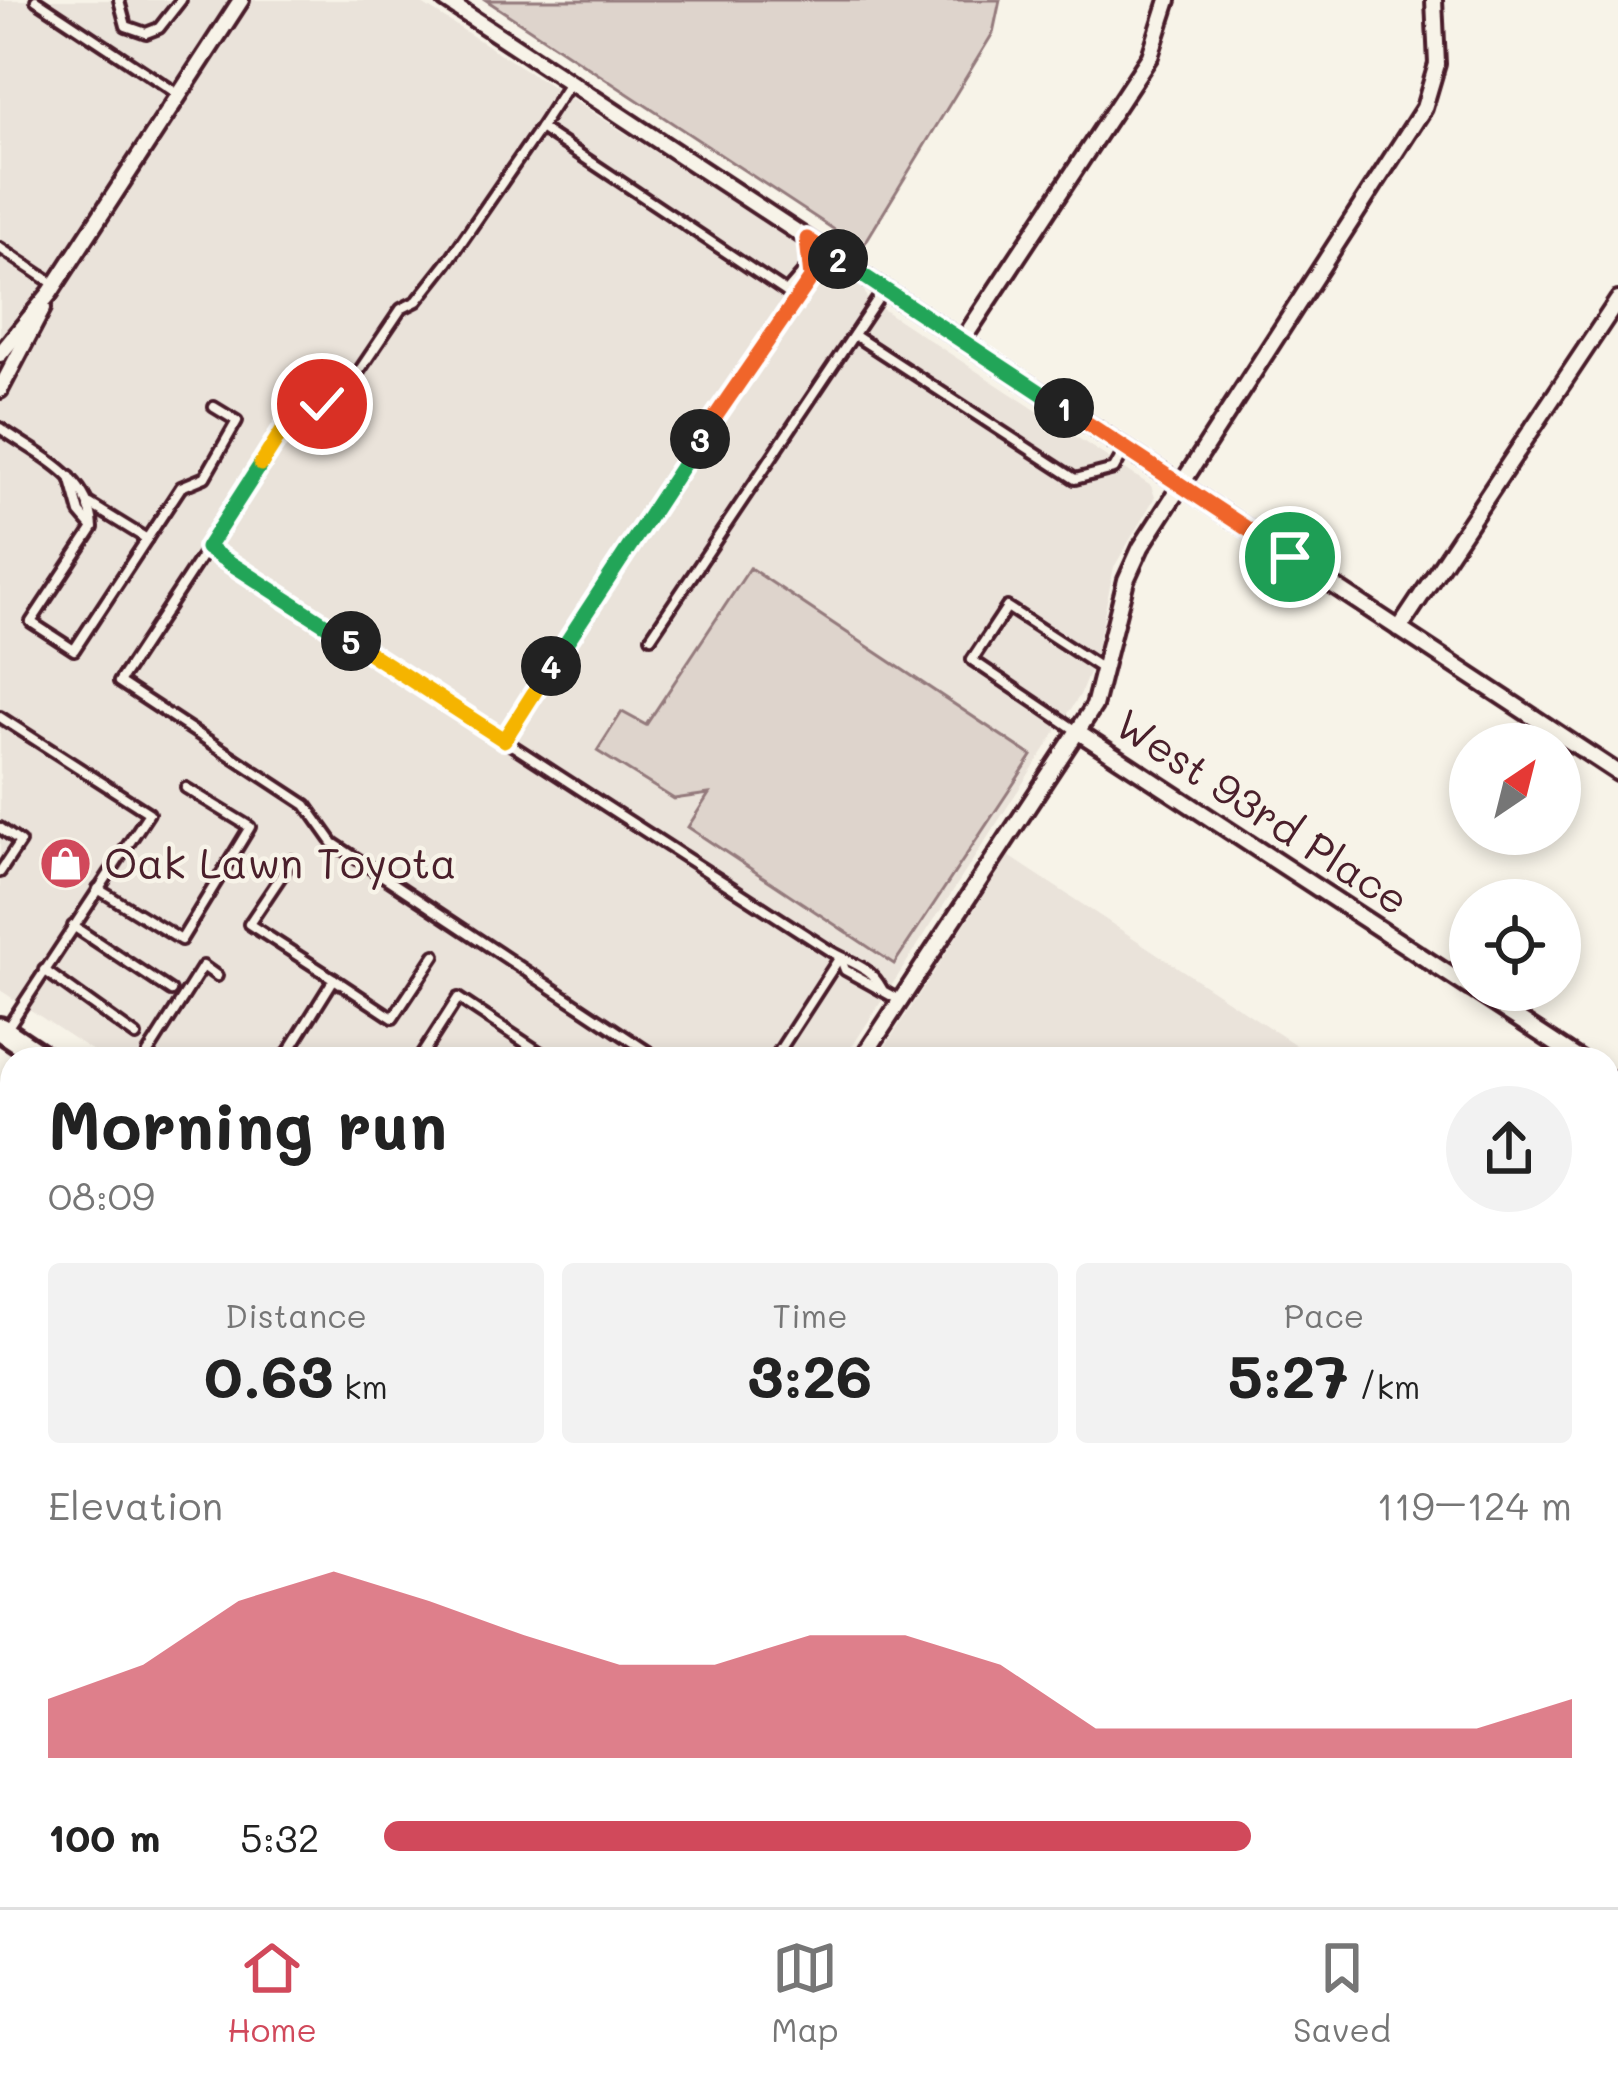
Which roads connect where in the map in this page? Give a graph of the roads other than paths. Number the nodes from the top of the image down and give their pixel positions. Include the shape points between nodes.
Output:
1 (36, 0) edge
2 (119, 0) edge
3 (131, 0) edge
4 (181, 0) edge
5 (242, 0) edge
6 (445, 0) edge
7 (1168, 0) edge
8 (1434, 0) edge
9 (121, 12) junction
10 (570, 82) junction
11 (179, 95) junction
12 (540, 128) junction
13 (807, 239) junction
14 (0, 248) edge
15 (812, 262) junction
16 (52, 289) junction
17 (884, 290) junction
18 (786, 292) junction
19 (798, 300) junction
20 (1618, 300) edge
21 (854, 335) junction
22 (962, 341) junction
23 (0, 354) edge
24 (0, 390) edge
25 (214, 407) dead end
26 (0, 428) edge
27 (1125, 448) junction
28 (70, 477) junction
29 (1181, 486) junction
30 (89, 503) junction
31 (93, 528) junction
32 (147, 539) junction
33 (207, 548) junction
34 (1399, 629) junction
35 (651, 637) dead end
36 (1106, 671) junction
37 (0, 717) edge
38 (1077, 731) junction
39 (504, 740) junction
40 (1618, 773) edge
41 (186, 788) dead end
42 (0, 827) edge
43 (292, 860) dead end
44 (0, 872) edge
45 (98, 889) junction
46 (73, 926) junction
47 (435, 955) dead end
48 (840, 957) junction
49 (44, 970) junction
50 (1449, 974) edge
51 (217, 976) dead end
52 (334, 979) junction
53 (170, 992) dead end
54 (900, 1001) junction
55 (1506, 1011) edge
56 (2, 1031) edge
57 (136, 1036) dead end
58 (156, 1047) edge
59 (292, 1047) edge
60 (427, 1047) edge
61 (532, 1047) edge
62 (640, 1047) edge
63 (782, 1047) edge
64 (870, 1047) edge
65 (1561, 1047) edge

1 - 11 lane
2 - 9 lane
3 - 9 lane
4 - 9 lane via 146,33 126,26
5 - 11 street
6 - 10 street
7 - 22 street via 1150,56
8 - 29 street via 1437,64 1424,108
10 - 12 lane
10 - 13 street
11 - 16 street
12 - 18 lane
12 - 33 lane via 346,389 294,412
13 - 15 lane
13 - 17 street
14 - 16 lane
15 - 18 lane
15 - 19 lane
16 - 23 street
16 - 24 street
17 - 21 lane
17 - 22 street
18 - 19 lane
19 - 39 lane
20 - 34 street
21 - 27 lane via 1076,479 1114,469
21 - 35 lane
22 - 27 street
25 - 32 lane via 237,421 205,477 181,487
26 - 28 lane
27 - 29 street
28 - 30 lane
28 - 31 lane
29 - 34 street
29 - 36 street via 1126,580
30 - 31 lane
30 - 32 lane
31 - 32 lane via 31,622 74,650
33 - 39 lane
33 - 62 lane via 119,682 306,805 333,843
34 - 40 street
36 - 38 street
36 - 38 lane via 1007,607 972,660
37 - 45 lane via 149,812
38 - 50 street, West 93rd Place
38 - 54 street
39 - 48 lane
41 - 45 lane via 250,827 181,940
42 - 44 lane via 20,842
43 - 52 lane via 250,924
45 - 46 lane
46 - 49 lane
46 - 53 lane
47 - 52 lane via 393,1018
48 - 54 lane via 845,970
48 - 63 lane
49 - 56 lane
49 - 57 lane
51 - 58 lane via 203,966
52 - 59 lane
54 - 64 street
55 - 65 street, West 93rd Place
60 - 61 lane via 458,998

